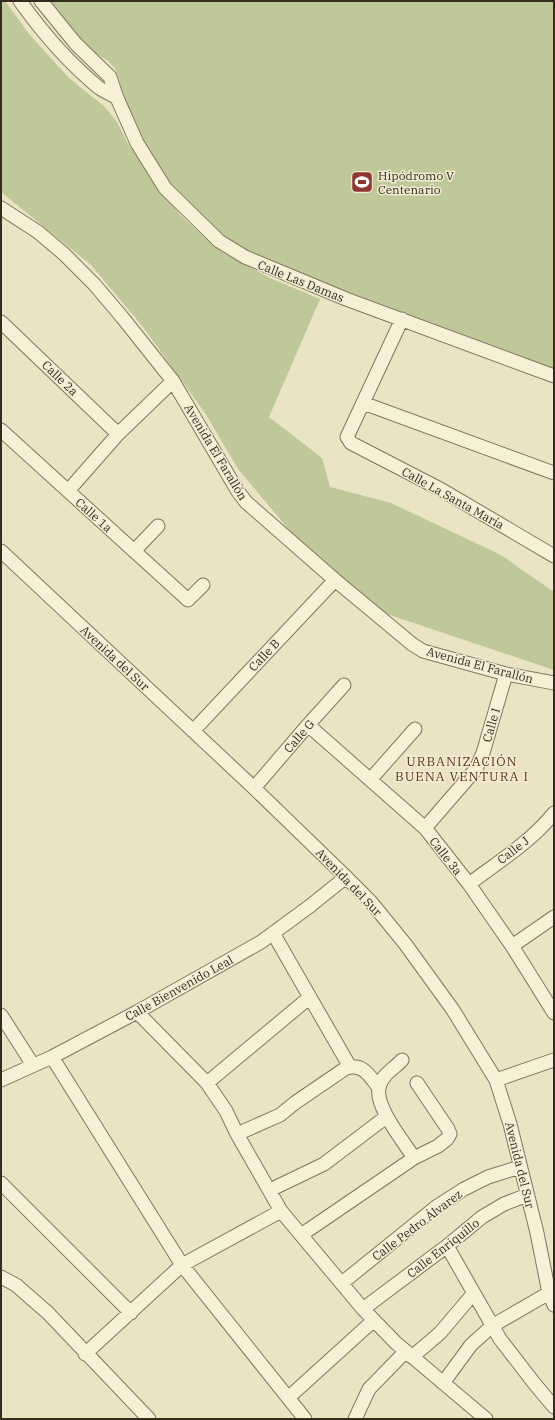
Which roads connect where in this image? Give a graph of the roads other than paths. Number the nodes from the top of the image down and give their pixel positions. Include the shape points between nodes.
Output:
1 (20, 1) edge
2 (40, 1) edge
3 (76, 44) junction
4 (65, 55) junction
5 (117, 98) junction
6 (1, 208) edge
7 (402, 319) junction
8 (1, 322) edge
9 (554, 376) edge
10 (173, 381) junction
11 (363, 403) junction
12 (1, 430) edge
13 (118, 434) junction
14 (554, 473) edge
15 (68, 491) junction
16 (158, 526) dead end
17 (1, 551) edge
18 (134, 551) junction
19 (554, 556) edge
20 (335, 580) junction
21 (203, 585) dead end
22 (506, 674) junction
23 (554, 683) edge
24 (344, 685) dead end
25 (308, 725) junction
26 (415, 730) dead end
27 (193, 731) junction
28 (370, 780) junction
29 (254, 788) junction
30 (554, 813) edge
31 (425, 828) junction
32 (346, 877) junction
33 (469, 884) junction
34 (554, 917) edge
35 (273, 933) junction
36 (512, 946) junction
37 (310, 997) junction
38 (137, 1012) junction
39 (554, 1013) edge
40 (1, 1015) edge
41 (52, 1057) junction
42 (402, 1060) dead end
43 (554, 1060) edge
44 (33, 1065) junction
45 (350, 1067) junction
46 (1, 1080) edge
47 (496, 1080) junction
48 (207, 1083) junction
49 (417, 1083) dead end
50 (379, 1088) junction
51 (386, 1117) junction
52 (237, 1134) junction
53 (414, 1158) junction
54 (520, 1166) junction
55 (1, 1183) edge
56 (270, 1190) junction
57 (527, 1195) junction
58 (281, 1211) junction
59 (301, 1235) junction
60 (447, 1246) junction
61 (182, 1265) junction
62 (1, 1276) edge
63 (342, 1284) junction
64 (549, 1293) junction
65 (473, 1294) junction
66 (554, 1305) edge
67 (363, 1309) junction
68 (131, 1313) junction
69 (374, 1320) junction
70 (492, 1326) junction
71 (85, 1354) junction
72 (409, 1354) junction
73 (443, 1383) junction
74 (288, 1398) junction
75 (554, 1407) edge
76 (478, 1416) edge
77 (149, 1419) edge
78 (305, 1419) edge
79 (354, 1419) edge

1 - 4 street
2 - 3 street, Calle Las Damas
3 - 4 street
3 - 5 street, Calle Las Damas via 110,77
4 - 5 street via 99,88
5 - 7 street, Calle Las Damas via 137,143 166,188 219,241 245,258
6 - 10 street, Avenida El Farallón via 38,232 64,254 108,300
7 - 9 street, Calle Las Damas
7 - 11 street
8 - 13 street, Calle 2a
10 - 13 street
10 - 20 street, Avenida El Farallón via 241,496
11 - 14 street
11 - 19 street, Calle La Santa María via 347,437 351,443 442,490
12 - 15 street, Calle 1a
13 - 15 street
15 - 18 street, Calle 1a
16 - 18 street
17 - 27 street, Avenida del Sur
18 - 21 street, Calle 1a via 188,600
20 - 22 street, Avenida El Farallón via 424,651
20 - 27 street, Calle B
22 - 23 street, Avenida El Farallón
22 - 31 street, Calle I via 476,769
24 - 25 street, Calle G
25 - 28 street, Calle 3a
25 - 29 street, Calle G
26 - 28 street
27 - 29 street, Avenida del Sur
28 - 31 street, Calle 3a
29 - 32 street, Avenida del Sur
30 - 33 street, Calle J via 524,843
31 - 33 street, Calle 3a
32 - 35 street, Calle Bienvenido Leal
32 - 47 street, Avenida del Sur via 406,944 453,1010
33 - 36 street, Calle 3a
34 - 36 street
35 - 37 street
35 - 38 street, Calle Bienvenido Leal
36 - 39 street, Calle 3a
37 - 45 street
37 - 48 street
38 - 41 street, Calle Bienvenido Leal
38 - 48 street
40 - 44 street
41 - 44 street, Calle Bienvenido Leal
41 - 61 street
42 - 50 street via 383,1079
43 - 47 street
44 - 46 street, Calle Bienvenido Leal
45 - 50 street via 362,1068
45 - 52 street via 280,1115
47 - 54 street, Avenida del Sur
48 - 52 street via 226,1111
49 - 53 street via 450,1134 438,1146
50 - 51 street
51 - 53 street
51 - 56 street via 324,1164
52 - 56 street
53 - 59 street
54 - 57 street, Avenida del Sur
54 - 63 street, Calle Pedro Álvarez via 464,1188 436,1207
55 - 68 street
56 - 58 street
57 - 60 street, Calle Enriquillo via 493,1210
57 - 64 street, Avenida del Sur
58 - 59 street
58 - 61 street
59 - 63 street
60 - 65 street
60 - 67 street, Calle Enriquillo
61 - 68 street
61 - 74 street
62 - 71 street via 16,1285 48,1313
63 - 67 street
64 - 66 street, Avenida del Sur
64 - 70 street
65 - 70 street
65 - 72 street via 440,1333
67 - 69 street
68 - 71 street
69 - 72 street
69 - 74 street
70 - 73 street via 471,1346
70 - 75 street
71 - 77 street
72 - 73 street
72 - 79 street via 369,1389
73 - 76 street
74 - 78 street

